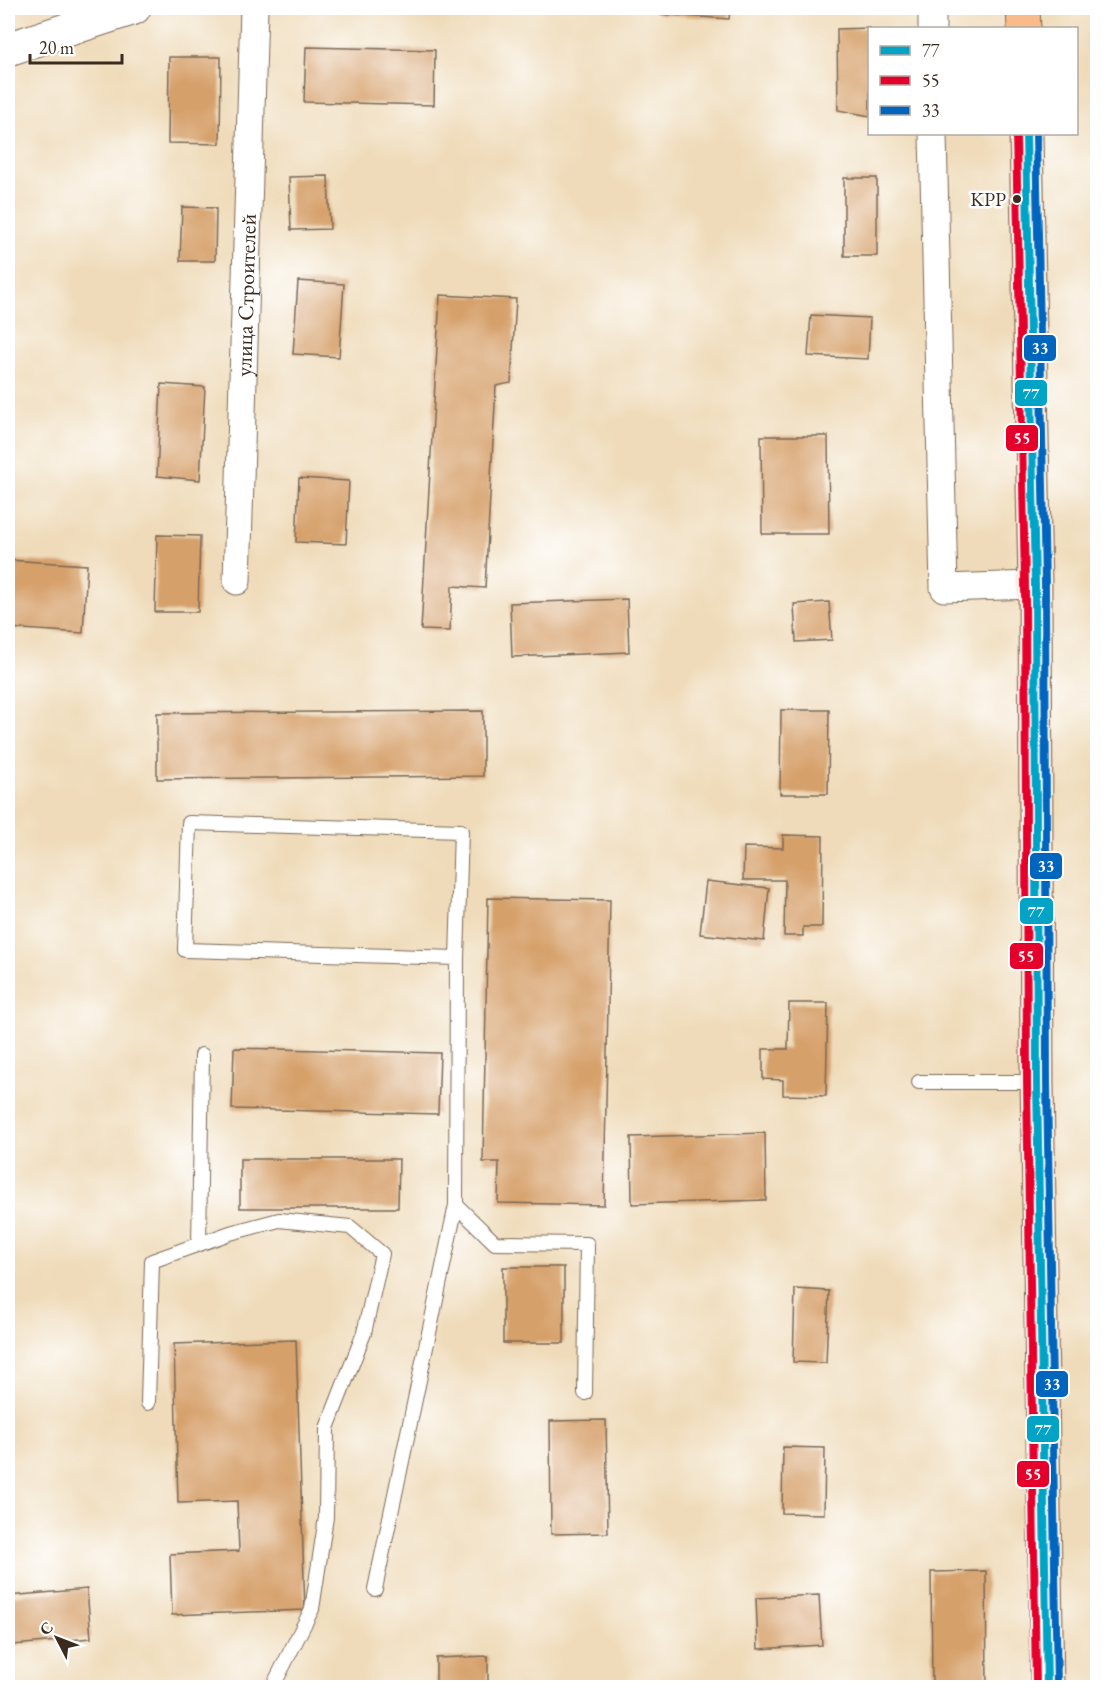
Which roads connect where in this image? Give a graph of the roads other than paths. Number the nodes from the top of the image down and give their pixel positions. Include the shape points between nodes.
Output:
1 (134, 8) edge
2 (254, 8) edge
3 (932, 8) edge
4 (1023, 8) edge
5 (932, 27) edge
6 (1024, 27) edge
7 (8, 48) edge
8 (933, 135) edge
9 (1026, 135) edge
10 (237, 581) dead end
11 (1035, 585) junction
12 (457, 958) junction
13 (202, 1055) dead end
14 (919, 1082) dead end
15 (1037, 1082) junction
16 (456, 1205) junction
17 (199, 1244) junction
18 (585, 1393) dead end
19 (148, 1403) dead end
20 (375, 1589) dead end
21 (272, 1688) edge
22 (1047, 1688) edge

1 - 7 street
2 - 10 street, улица Строителей
3 - 5 street
4 - 6 main road
8 - 11 street via 944,588
9 - 11 main road
11 - 15 main road
12 - 12 lane via 461,831 189,823 185,950
12 - 16 lane
13 - 17 lane
14 - 15 lane
15 - 22 main road
16 - 18 lane via 495,1243 587,1244
16 - 20 lane
17 - 19 lane via 152,1261
17 - 21 lane via 279,1220 350,1227 382,1254 364,1334 327,1428 326,1517 312,1609

